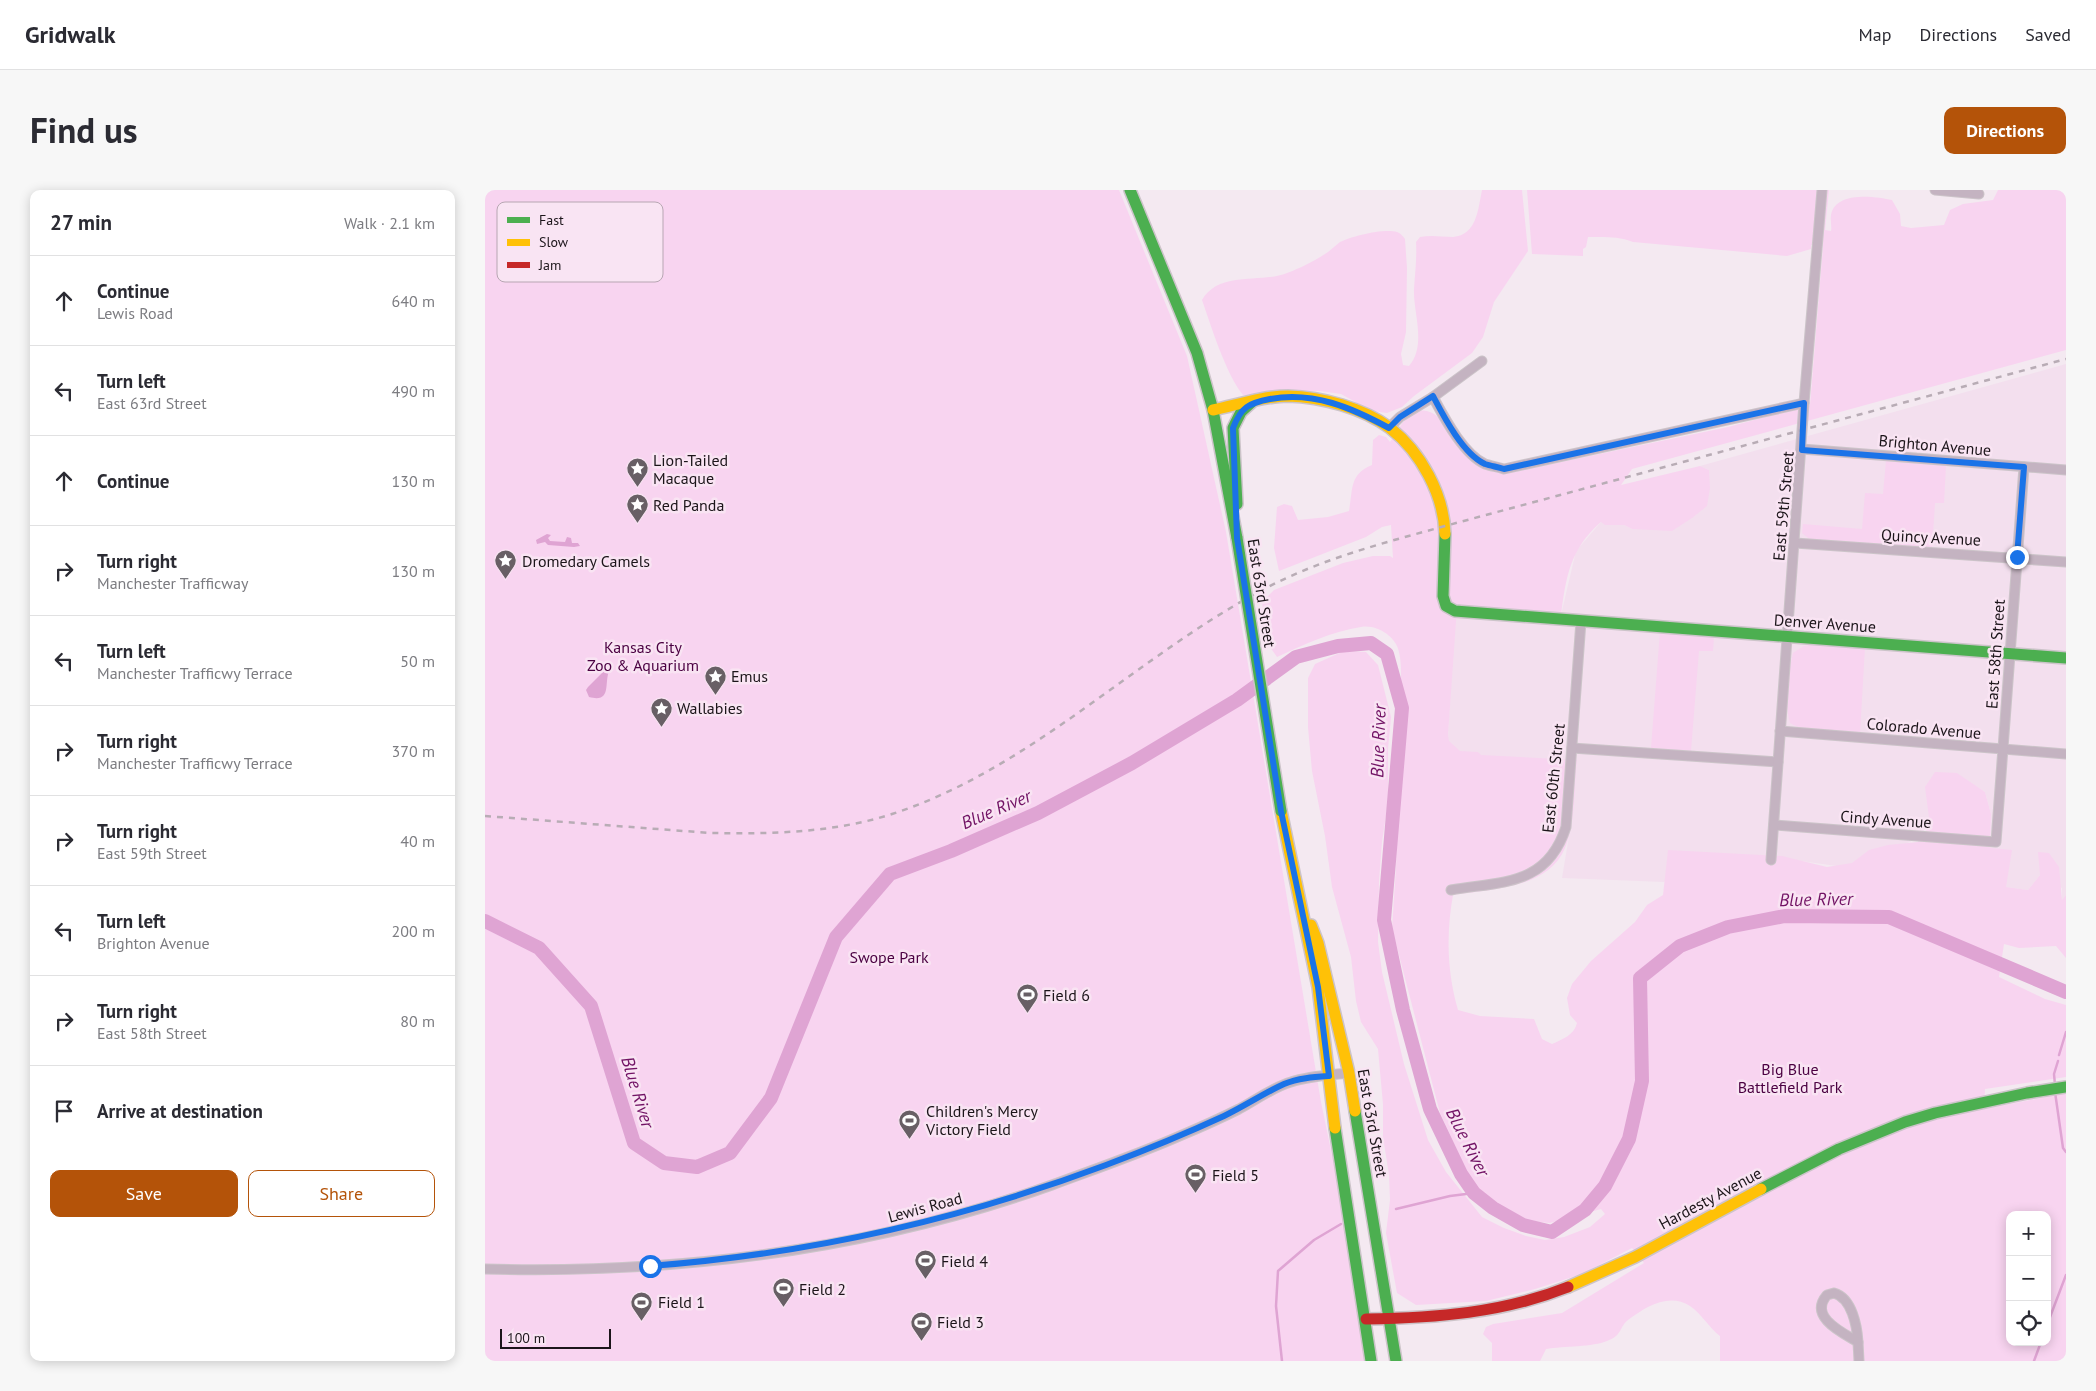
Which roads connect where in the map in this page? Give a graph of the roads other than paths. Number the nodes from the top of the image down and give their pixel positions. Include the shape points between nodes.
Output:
1 (1130, 190) edge
2 (1823, 190) edge
3 (1935, 190) edge
4 (1979, 194) dead end
5 (1482, 361) dead end
6 (1433, 396) junction
7 (1252, 402) junction
8 (1804, 403) junction
9 (1213, 410) junction
10 (1389, 428) junction
11 (1802, 450) junction
12 (2024, 467) junction
13 (2066, 470) edge
14 (1237, 538) junction
15 (1795, 543) junction
16 (2017, 557) junction
17 (2066, 562) edge
18 (1581, 620) junction
19 (1787, 636) junction
20 (2010, 653) junction
21 (2066, 658) edge
22 (1780, 731) junction
23 (1572, 748) junction
24 (2003, 749) junction
25 (2066, 754) edge
26 (1778, 762) junction
27 (1774, 825) junction
28 (1996, 842) joint
29 (1771, 860) dead end
30 (1451, 890) dead end
31 (1299, 895) junction
32 (1349, 1073) junction
33 (1329, 1076) junction
34 (2063, 1087) edge
35 (485, 1269) edge
36 (1366, 1319) junction
37 (1389, 1319) junction
38 (1858, 1342) junction
39 (1371, 1361) edge
40 (1396, 1361) edge
41 (1859, 1361) edge

1 - 9 main road, East 63rd Street via 1197,353
2 - 8 street, East 59th Street
3 - 4 street
5 - 6 street
6 - 8 street via 1465,448 1484,464 1504,469
6 - 10 street
7 - 9 main road
7 - 10 main road via 1285,396 1318,399 1343,406
7 - 14 main road via 1241,412 1233,428
8 - 11 street, East 59th Street
9 - 14 main road, East 63rd Street
10 - 18 main road, Denver Avenue via 1423,468 1440,506 1446,550 1442,596 1448,608
11 - 12 street, Brighton Avenue
11 - 15 street, East 59th Street
12 - 13 street, Brighton Avenue
12 - 16 street, East 58th Street
14 - 31 main road, East 63rd Street, bridge via 1281,811
15 - 16 street, Quincy Avenue
15 - 19 street, East 59th Street
16 - 17 street, Quincy Avenue
16 - 20 street, East 58th Street
18 - 19 main road, Denver Avenue
18 - 23 street, East 60th Street
19 - 20 main road, Denver Avenue
19 - 22 street, East 59th Street
20 - 21 main road, Denver Avenue
20 - 24 street, East 58th Street
22 - 24 street, Colorado Avenue
22 - 26 street, East 59th Street
23 - 26 street
23 - 30 street, East 60th Street via 1566,827 1561,844 1551,858 1541,868 1522,878
24 - 25 street, Colorado Avenue
24 - 28 street, East 58th Street
26 - 27 street, East 59th Street
27 - 28 street, Cindy Avenue
27 - 29 street, East 59th Street
31 - 32 main road, East 63rd Street via 1318,943
31 - 33 main road, East 63rd Street via 1319,995
32 - 33 street, Lewis Road
32 - 37 main road, East 63rd Street
33 - 35 street, Lewis Road via 1285,1084 1181,1136 1043,1188 895,1231 797,1250 704,1262 600,1270
33 - 36 main road, East 63rd Street
34 - 37 main road, Hardesty Avenue via 2041,1089 1919,1117 1873,1134 1814,1161 1629,1260 1562,1290 1482,1312
36 - 37 main road, Hardesty Avenue
36 - 39 main road, East 63rd Street
37 - 40 main road, East 63rd Street
38 - 38 street via 1827,1322 1822,1312 1822,1302 1827,1294 1838,1294 1847,1301
38 - 41 street

